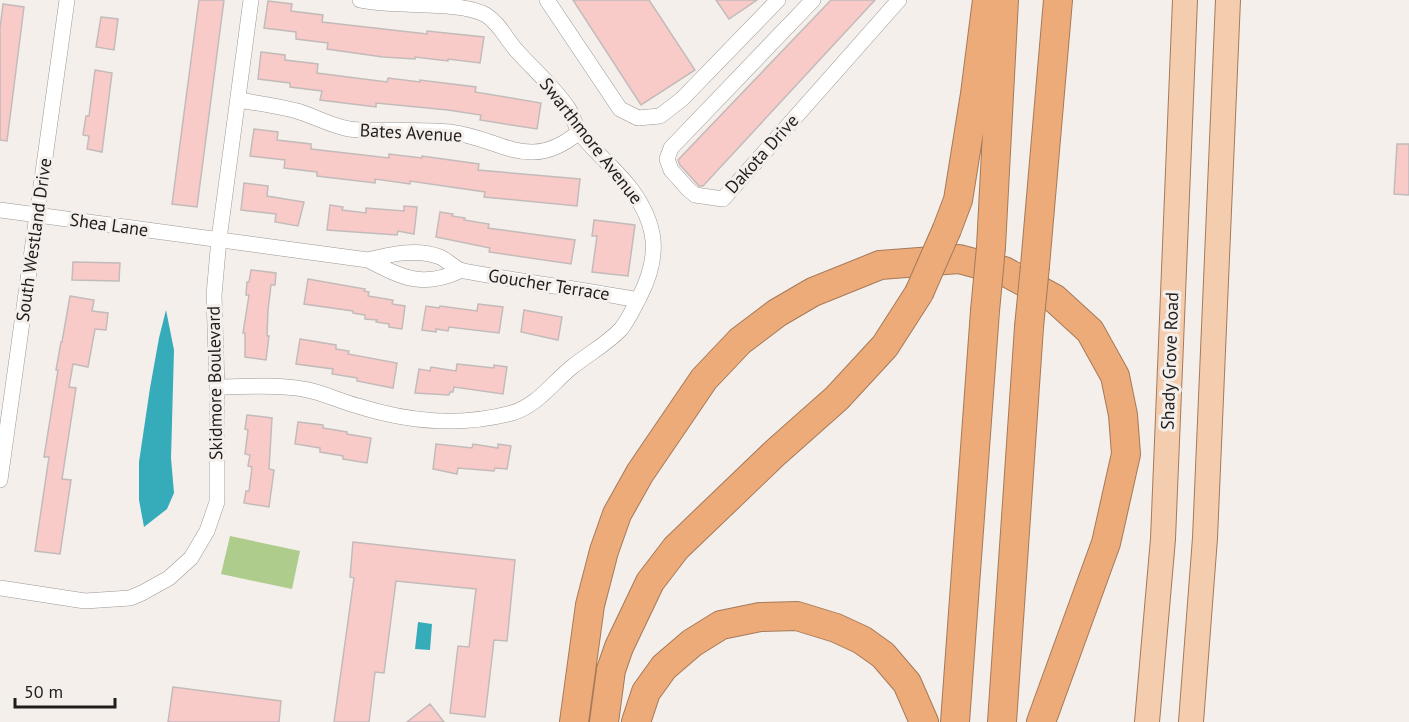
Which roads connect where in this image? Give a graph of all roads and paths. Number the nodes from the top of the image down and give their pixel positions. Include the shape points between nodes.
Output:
1 (67, 0) edge
2 (251, 0) edge
3 (360, 0) edge
4 (547, 0) edge
5 (778, 0) edge
6 (813, 0) edge
7 (899, 0) edge
8 (987, 0) edge
9 (1004, 0) edge
10 (1058, 0) edge
11 (1185, 0) edge
12 (1228, 0) edge
13 (238, 100) junction
14 (579, 132) junction
15 (0, 210) edge
16 (38, 215) junction
17 (219, 239) junction
18 (368, 260) junction
19 (460, 271) junction
20 (638, 300) junction
21 (218, 387) junction
22 (3, 439) edge
23 (0, 480) edge
24 (0, 588) edge
25 (574, 722) edge
26 (604, 722) edge
27 (636, 722) edge
28 (924, 722) edge
29 (955, 722) edge
30 (1002, 722) edge
31 (1041, 722) edge
32 (1147, 722) edge
33 (1191, 722) edge

1 - 16 street, South Westland Drive
2 - 13 street, Skidmore Boulevard
3 - 14 street, Swarthmore Avenue via 464,6 485,14 559,96
4 - 5 street via 620,109 638,118 660,116 682,99
6 - 7 street, Dakota Drive via 671,148 671,170 695,195 723,199
8 - 26 highway, bridge via 958,200 919,293 885,346 837,398 676,548 650,582 611,670
9 - 29 highway, bridge via 991,247
10 - 30 highway, bridge via 1029,327
11 - 32 main road, Shady Grove Road via 1163,538
12 - 33 main road via 1205,538
13 - 14 street, Bates Avenue via 298,112 349,129 452,132 523,152 550,149
13 - 17 street, Skidmore Boulevard
14 - 20 street, Swarthmore Avenue via 624,180 649,221 653,259
15 - 16 street, Shea Lane
16 - 17 street, Shea Lane
16 - 22 street, South Westland Drive
17 - 18 street, Goucher Terrace
17 - 21 street, Skidmore Boulevard via 214,295
18 - 19 street, Goucher Terrace via 396,274 421,280 442,279
18 - 19 street, Goucher Terrace via 397,253 426,254 441,257
19 - 20 street, Goucher Terrace
20 - 21 street, Swarthmore Avenue via 621,329 541,397 510,413 468,421 424,422 295,387
21 - 24 street, Skidmore Boulevard via 217,502 207,531 191,558 169,578 130,598 85,600
22 - 23 street, South Westland Drive
25 - 31 highway via 590,605 607,542 640,473 704,379 740,340 813,292 880,265 959,259 1004,271 1055,299 1090,331 1115,376 1124,415 1126,454 1106,543
27 - 28 highway via 646,692 658,675 692,643 721,625 760,617 797,616 836,628 883,655 907,682

